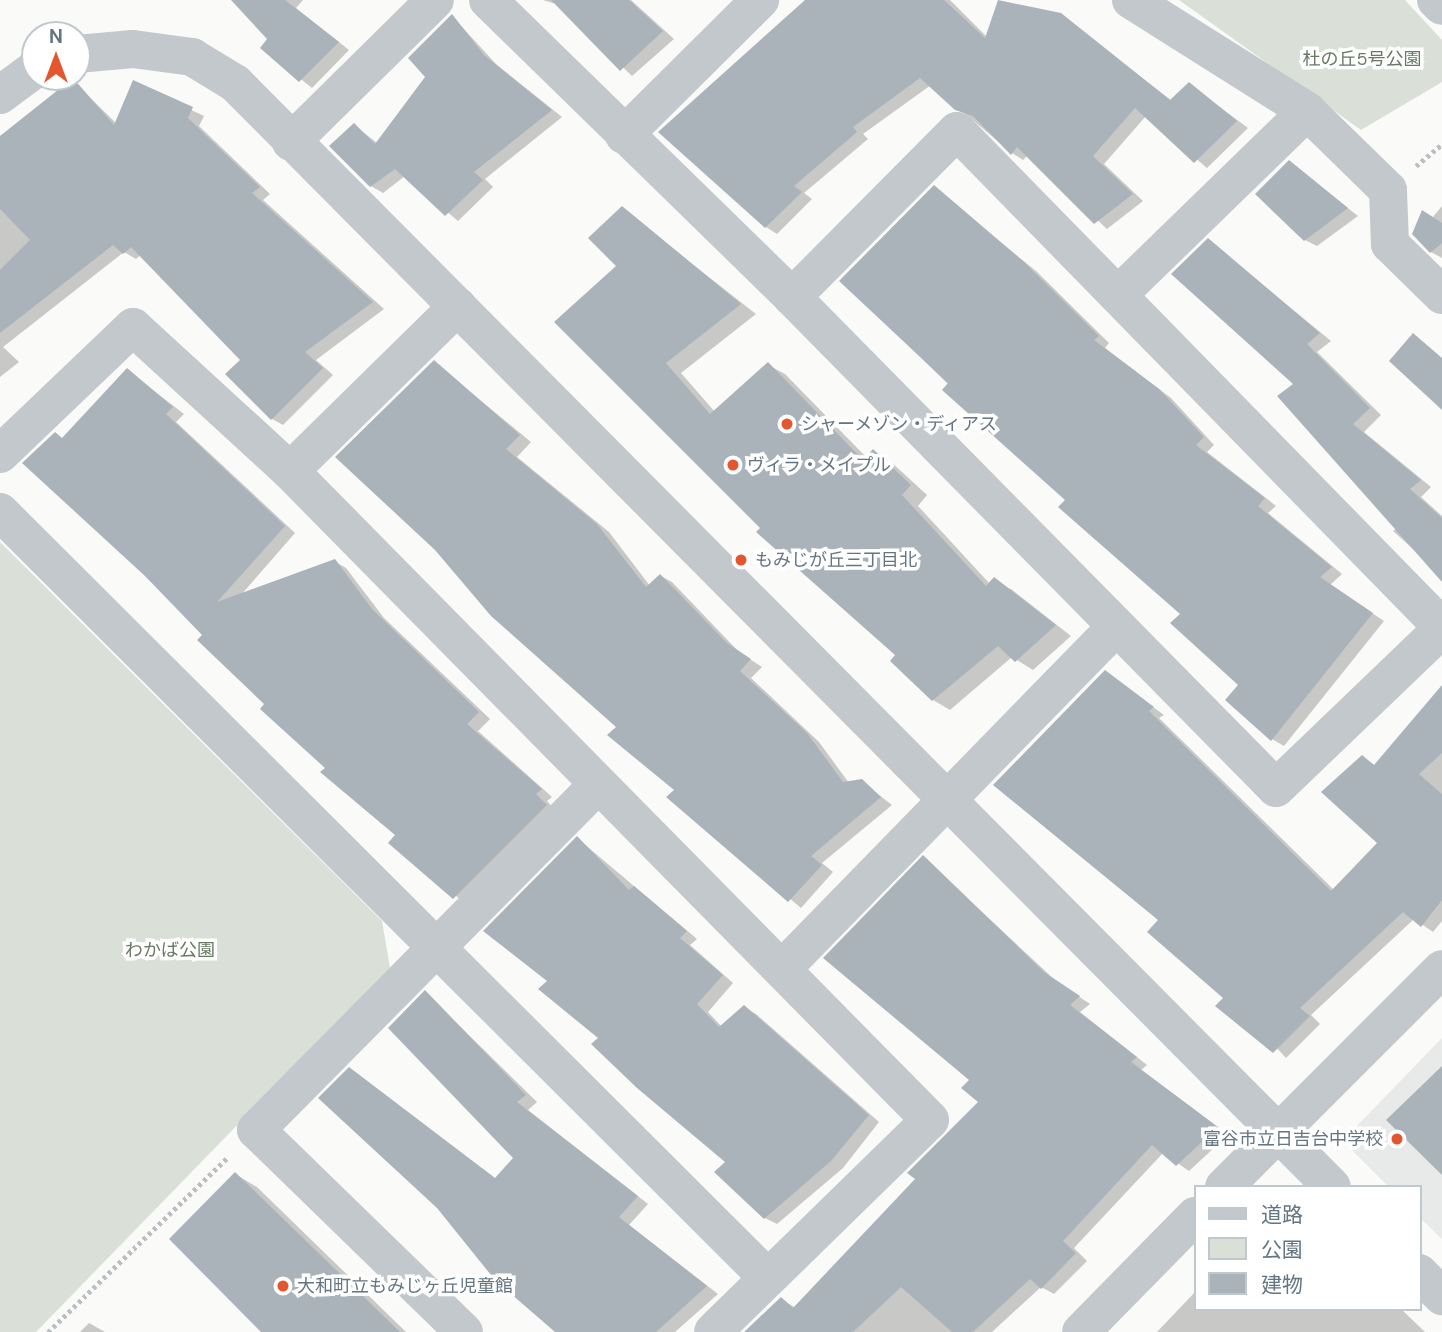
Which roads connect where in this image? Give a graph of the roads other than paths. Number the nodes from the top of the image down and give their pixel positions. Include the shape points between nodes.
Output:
1 (435, 0) edge
2 (488, 0) edge
3 (760, 0) edge
4 (1131, 0) edge
5 (1436, 0) edge
6 (1442, 6) edge
7 (91, 53) edge
8 (21, 79) edge
9 (0, 95) edge
10 (1307, 111) junction
11 (624, 135) junction
12 (291, 142) junction
13 (1118, 295) junction
14 (1442, 295) edge
15 (792, 297) junction
16 (458, 306) junction
17 (0, 454) edge
18 (290, 471) junction
19 (0, 512) edge
20 (1116, 627) junction
21 (1442, 628) edge
22 (598, 784) junction
23 (945, 799) junction
24 (436, 946) junction
25 (785, 966) junction
26 (1442, 969) edge
27 (1278, 1133) junction
28 (1226, 1185) edge
29 (1330, 1185) edge
30 (1194, 1217) edge
31 (1421, 1275) edge
32 (767, 1277) junction
33 (1442, 1296) edge
34 (464, 1332) edge
35 (713, 1332) edge
36 (1081, 1332) edge

1 - 12 street
2 - 11 street
3 - 11 street
4 - 10 street
5 - 6 street
7 - 12 street via 133,49 192,57 235,83
8 - 9 street
10 - 13 street
10 - 14 street via 1388,190 1390,244
11 - 15 street
12 - 16 street
13 - 15 street via 957,131
13 - 21 street
15 - 20 street
16 - 18 street
16 - 23 street
17 - 18 street via 133,327
18 - 22 street
19 - 24 street
20 - 21 street via 1276,788
20 - 23 street
22 - 24 street
22 - 25 street
23 - 25 street
23 - 27 street
24 - 32 street
24 - 34 street via 256,1130
25 - 32 street via 930,1120
26 - 27 street
27 - 28 street
27 - 29 street
30 - 36 street
31 - 33 street
32 - 35 street

